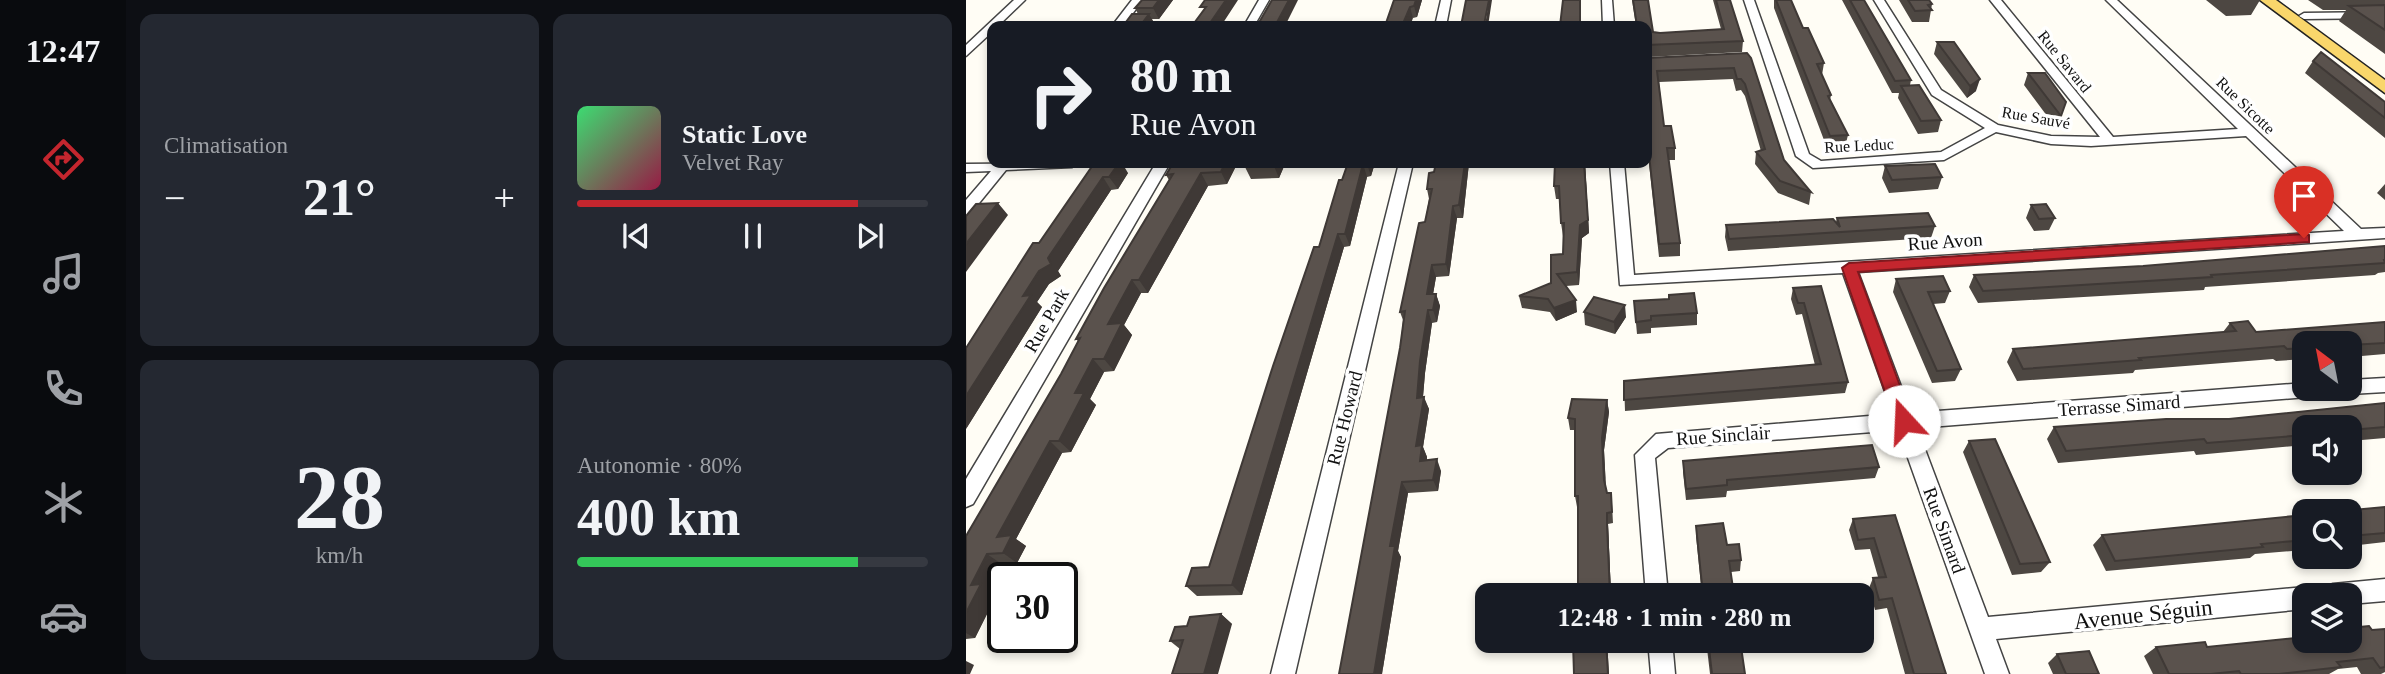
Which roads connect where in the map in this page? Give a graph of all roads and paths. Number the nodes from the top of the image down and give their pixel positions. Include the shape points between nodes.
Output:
1 (1020, 0) edge
2 (1138, 0) edge
3 (1264, 0) edge
4 (1446, 0) edge
5 (1607, 0) edge
6 (1749, 0) edge
7 (1879, 0) edge
8 (1995, 0) edge
9 (2111, 0) edge
10 (2267, 0) edge
11 (2282, 0) edge
12 (2385, 15) edge
13 (2304, 16) junction
14 (997, 21) edge
15 (1121, 21) edge
16 (1252, 21) edge
17 (1441, 21) edge
18 (1609, 21) edge
19 (987, 31) edge
20 (966, 51) edge
21 (2385, 75) edge
22 (2385, 88) edge
23 (1994, 128) junction
24 (2248, 132) junction
25 (2110, 141) junction
26 (987, 166) edge
27 (966, 168) edge
28 (1001, 168) edge
29 (1160, 168) edge
30 (1405, 168) edge
31 (1617, 168) edge
32 (966, 210) edge
33 (2385, 233) edge
34 (2358, 235) junction
35 (1849, 268) junction
36 (2385, 384) edge
37 (2362, 386) edge
38 (2292, 391) edge
39 (1904, 421) junction
40 (966, 498) edge
41 (1656, 583) edge
42 (2385, 590) edge
43 (2362, 592) edge
44 (2292, 599) edge
45 (1981, 629) junction
46 (1661, 653) edge
47 (1283, 674) edge
48 (1663, 674) edge
49 (1997, 674) edge

1 - 14 street
2 - 15 street
3 - 16 street
4 - 17 street
5 - 18 street
6 - 23 street, Rue Leduc via 1762,58 1803,156 1818,165 1944,156
7 - 23 street, Rue Sauvé via 1936,92
8 - 25 street, Rue Savard
9 - 24 street, Rue Sicotte
10 - 22 main road
11 - 13 main road
12 - 13 street
13 - 21 main road
19 - 20 street
23 - 25 street, Rue Sauvé via 2050,140
24 - 25 street, Rue Sauvé
24 - 34 street, Rue Sicotte
26 - 27 street
28 - 32 street
29 - 40 street, Rue Park
30 - 47 street, Rue Howard
31 - 35 street, Rue Avon via 1626,281
33 - 34 street, Rue Avon
34 - 35 street, Rue Avon
35 - 39 street, Rue Simard
36 - 37 street
38 - 39 street, Terrasse Simard
39 - 41 street, Rue Sinclair via 1663,440 1646,455
39 - 45 street, Rue Simard
42 - 43 street
44 - 45 street, Avenue Séguin
45 - 49 street, Rue Simard
46 - 48 street

